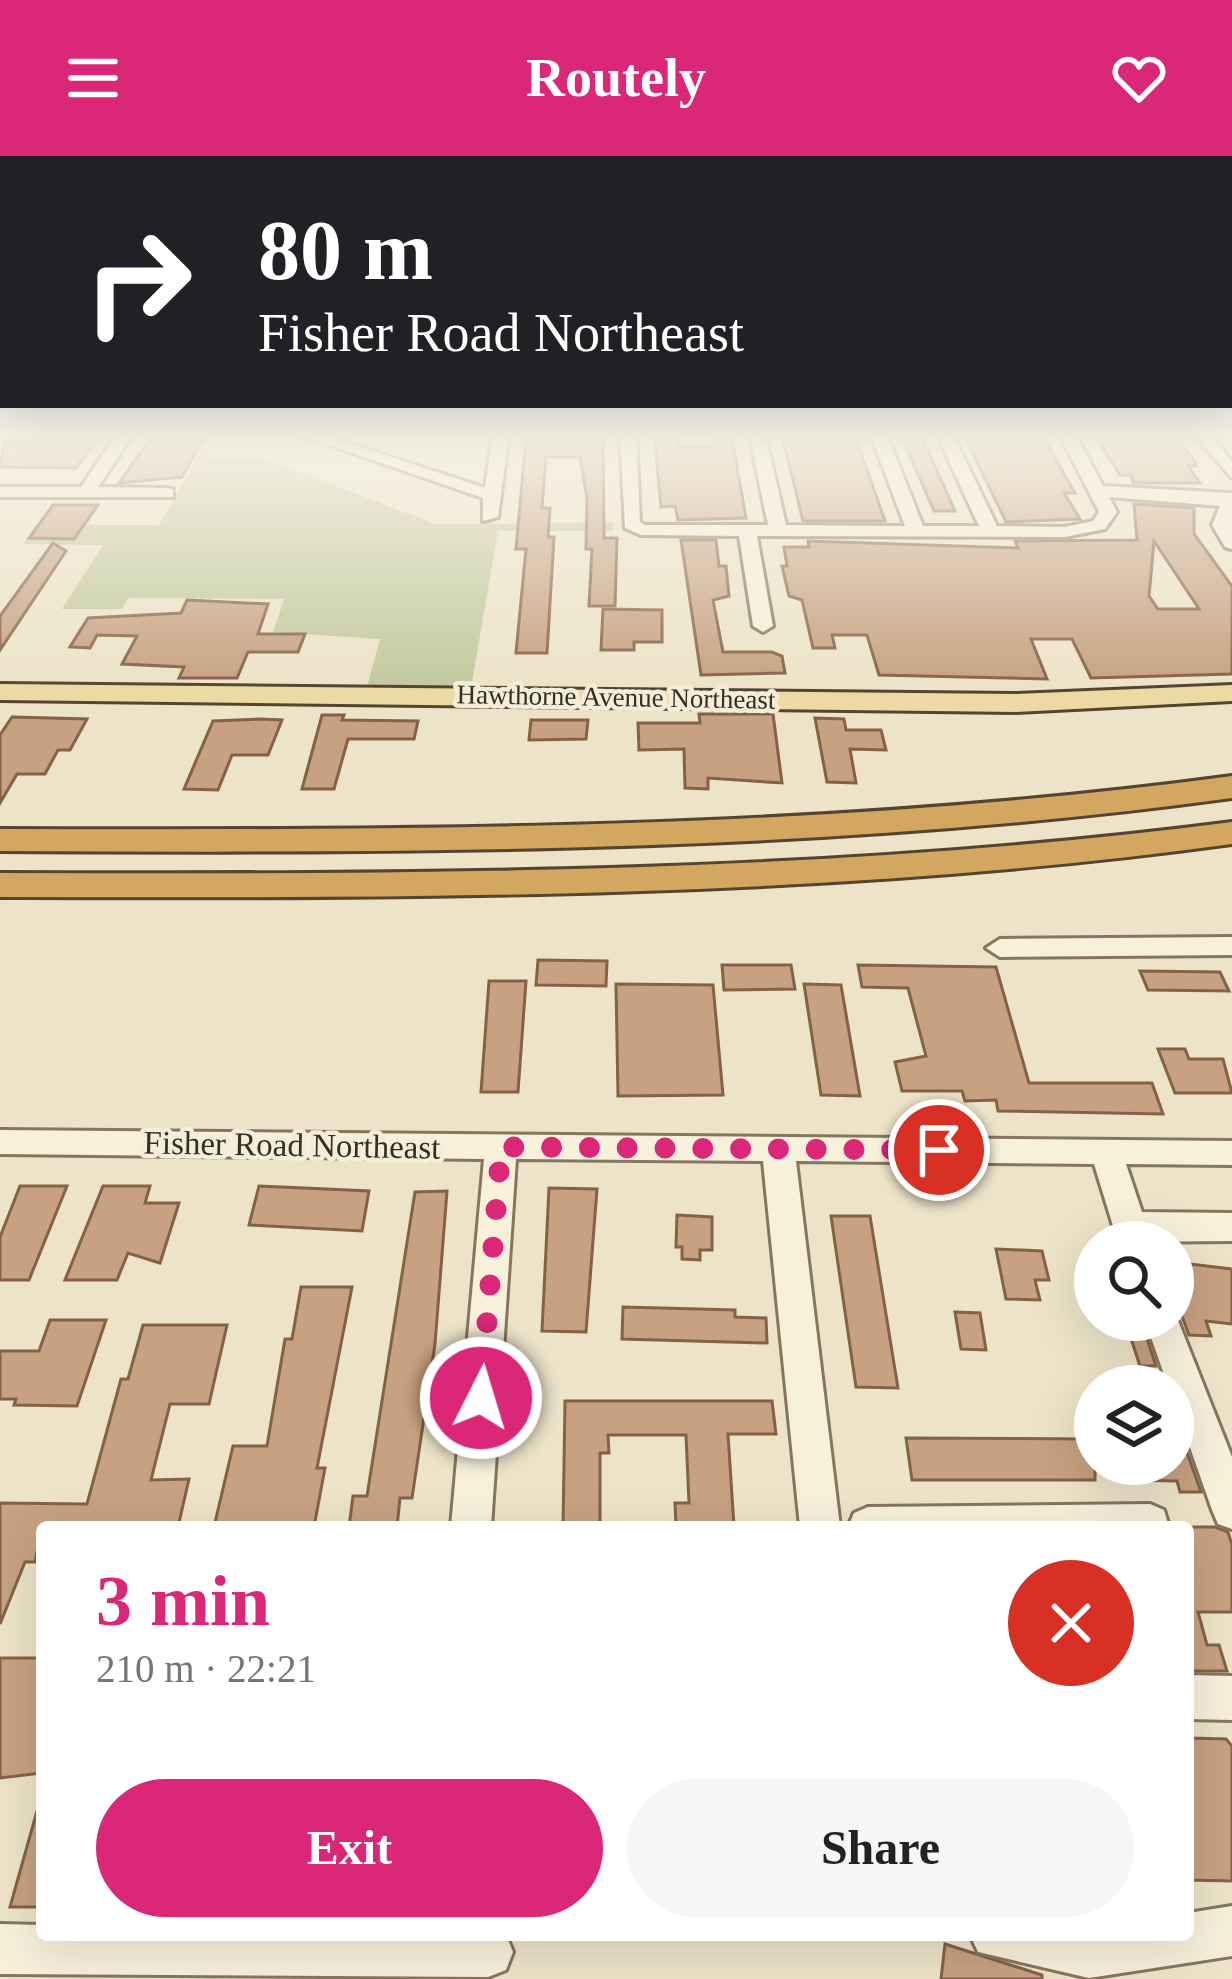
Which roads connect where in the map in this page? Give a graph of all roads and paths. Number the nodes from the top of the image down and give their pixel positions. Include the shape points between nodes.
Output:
1 (634, 518) edge
2 (775, 518) edge
3 (911, 518) edge
4 (984, 518) edge
5 (1104, 518) edge
6 (747, 531) junction
7 (778, 532) junction
8 (916, 532) junction
9 (991, 532) junction
10 (763, 626) dead end
11 (0, 692) edge
12 (1232, 693) edge
13 (1232, 787) edge
14 (1232, 833) edge
15 (0, 840) edge
16 (0, 885) edge
17 (1232, 946) edge
18 (1000, 948) dead end
19 (0, 1142) edge
20 (501, 1147) junction
21 (778, 1148) junction
22 (1106, 1152) junction
23 (1232, 1153) edge
24 (1128, 1221) edge
25 (1232, 1227) edge
26 (1194, 1230) edge
27 (1171, 1341) edge
28 (1232, 1510) edge
29 (470, 1521) edge
30 (819, 1521) edge
31 (1194, 1697) edge
32 (1232, 1698) edge
33 (1232, 1931) edge
34 (1194, 1937) edge
35 (1026, 1941) edge
36 (1167, 1941) edge
37 (0, 1949) edge
38 (488, 1952) dead end
39 (188, 1966) edge

1 - 6 street via 635,529
2 - 7 street
3 - 8 street
4 - 9 street
5 - 9 street via 1065,532
6 - 7 street
6 - 10 street
7 - 8 street
8 - 9 street
11 - 12 main road, Hawthorne Avenue Northeast via 999,703
13 - 15 highway via 835,831
14 - 16 highway via 1004,863 768,879
17 - 18 street
19 - 20 street, Fisher Road Northeast
20 - 21 street, Fisher Road Northeast
20 - 29 street
21 - 22 street, Fisher Road Northeast
21 - 30 street
22 - 23 street, Fisher Road Northeast
22 - 24 street
25 - 26 street
27 - 28 street
31 - 32 street
33 - 34 street
35 - 36 street via 1089,1953
37 - 39 street
38 - 39 street

